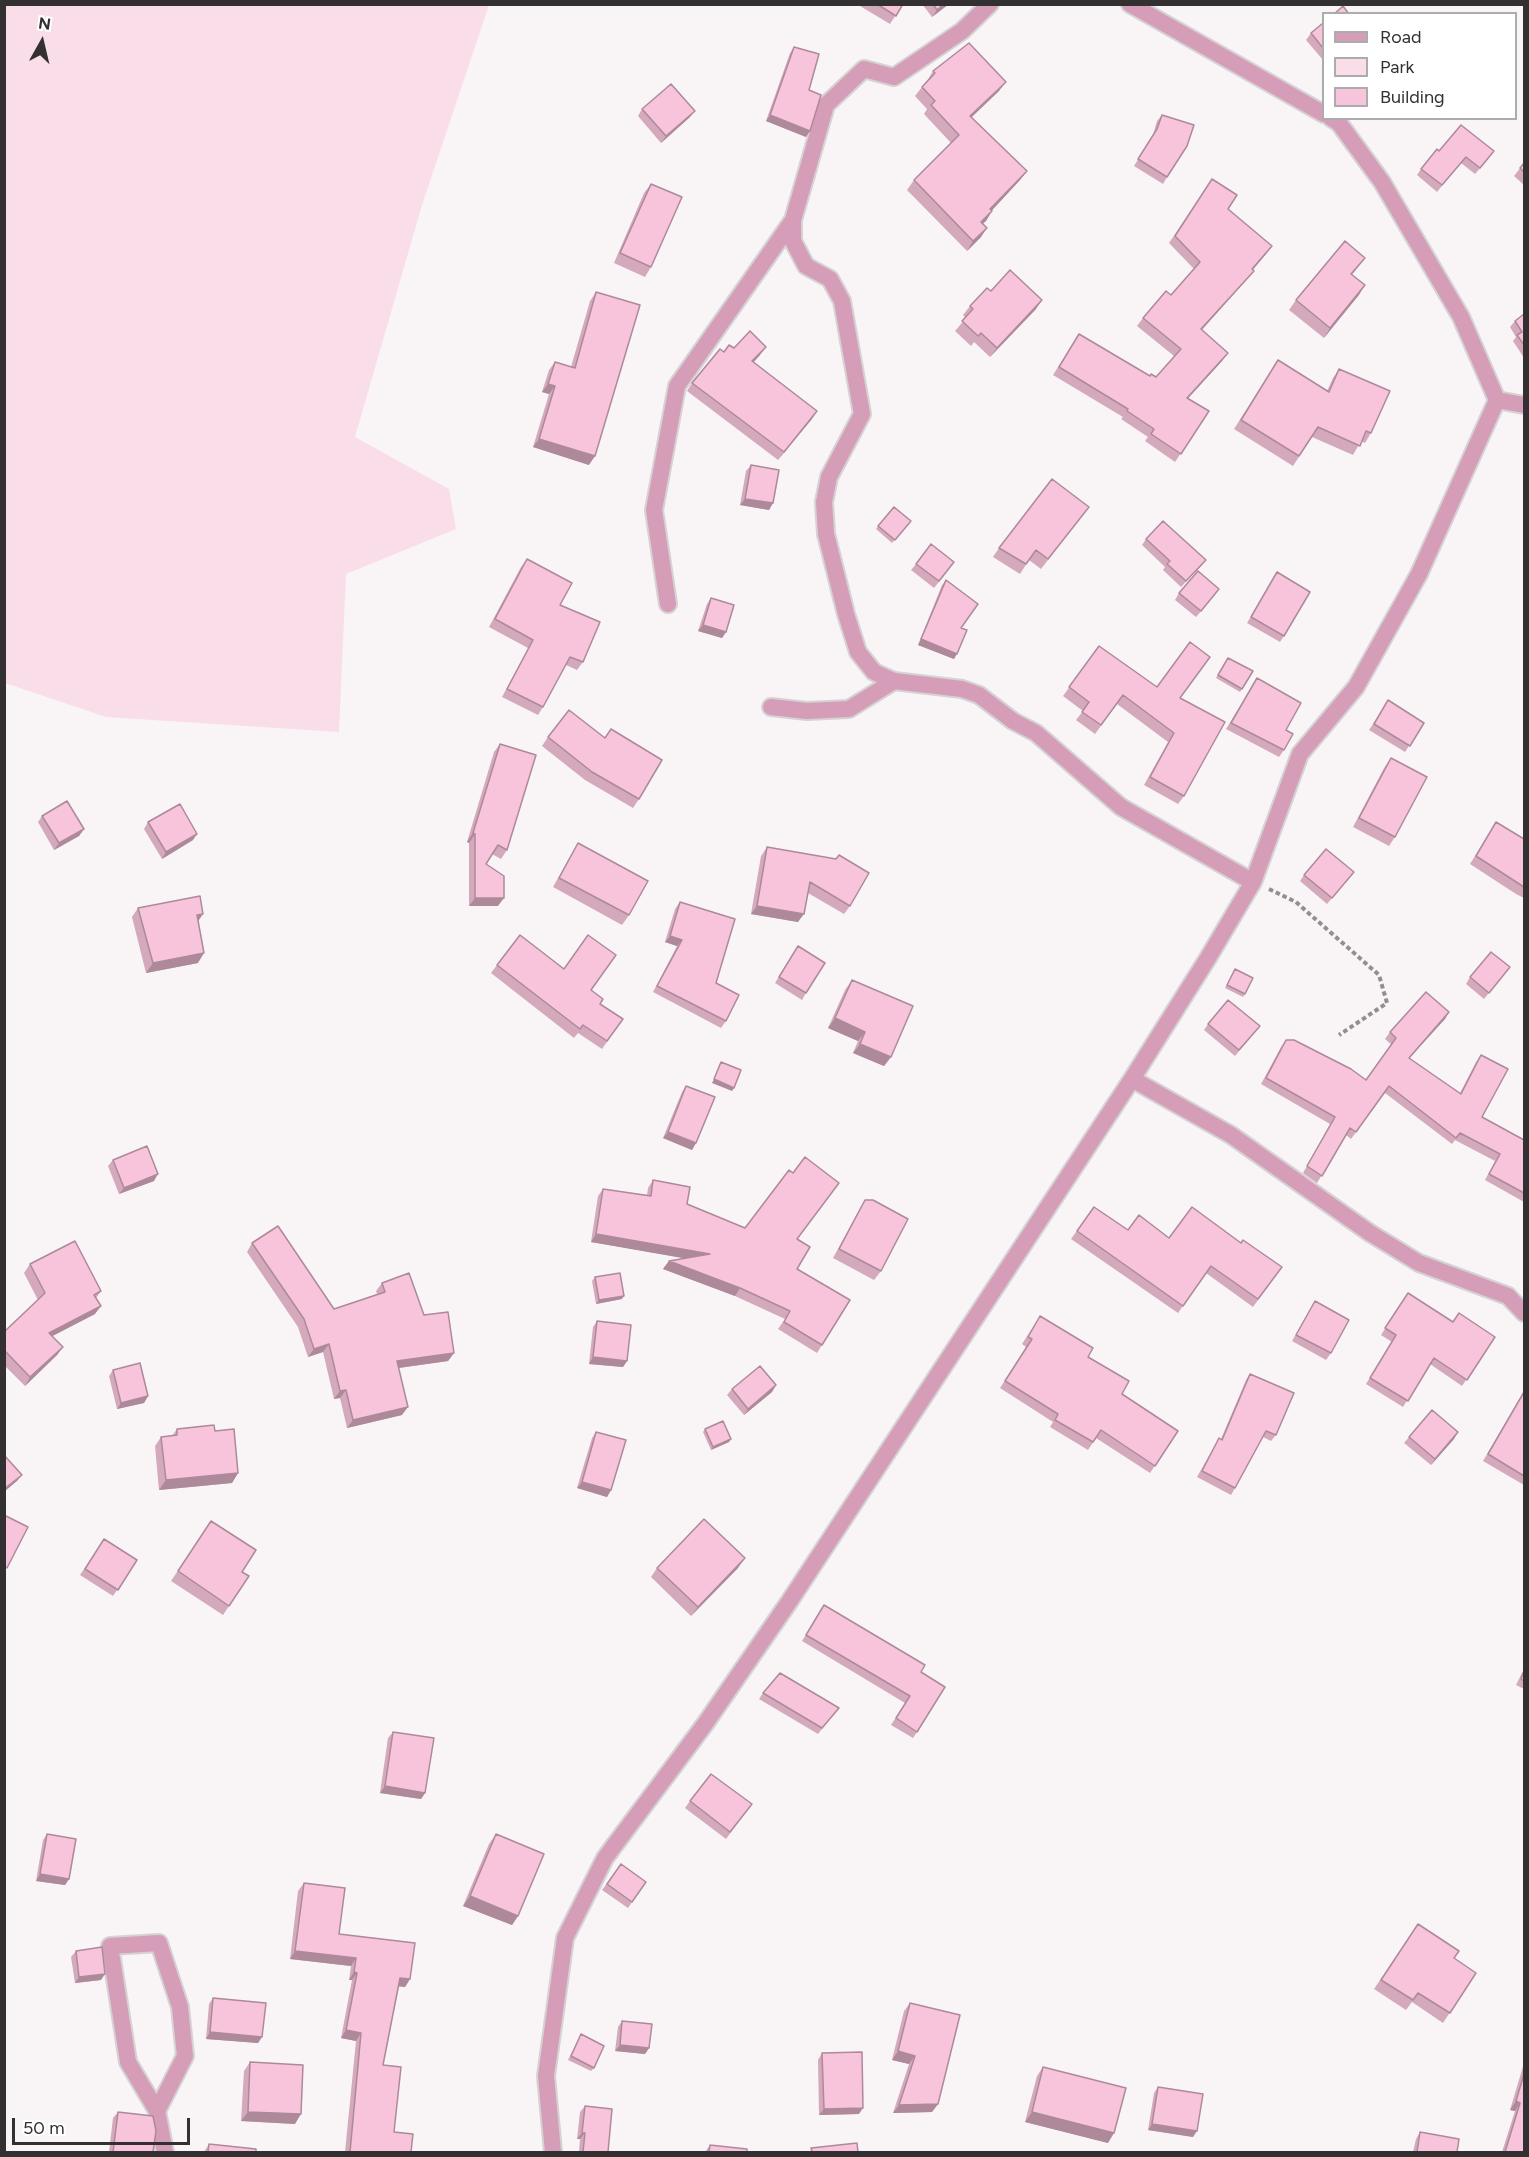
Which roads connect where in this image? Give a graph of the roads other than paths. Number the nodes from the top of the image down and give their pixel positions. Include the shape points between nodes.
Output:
1 (990, 4) edge
2 (1130, 4) edge
3 (1322, 113) edge
4 (1334, 120) edge
5 (793, 220) junction
6 (1497, 400) junction
7 (1524, 405) edge
8 (668, 604) dead end
9 (894, 681) junction
10 (771, 707) dead end
11 (1253, 882) junction
12 (1132, 1079) junction
13 (1516, 1295) edge
14 (1524, 1313) edge
15 (157, 2111) junction
16 (165, 2152) edge
17 (553, 2152) edge

1 - 5 street via 962,31 894,77 864,69 826,105
2 - 3 street
4 - 6 street via 1382,182 1461,317
5 - 8 street via 677,386 654,510
5 - 9 street via 793,241 806,266 831,279 842,301 862,414 829,477 824,502 828,544 858,652 874,672
6 - 7 street
6 - 11 street via 1419,574 1356,687 1300,754
9 - 10 street via 849,709 807,711
9 - 11 street via 962,689 979,695 1036,733 1120,807
11 - 12 street
12 - 13 street via 1231,1135 1419,1263
12 - 17 street via 789,1602 605,1858 566,1938 546,2076
13 - 14 street
15 - 15 street via 185,2056 180,2007 159,1943 110,1946 128,2062
15 - 16 street

